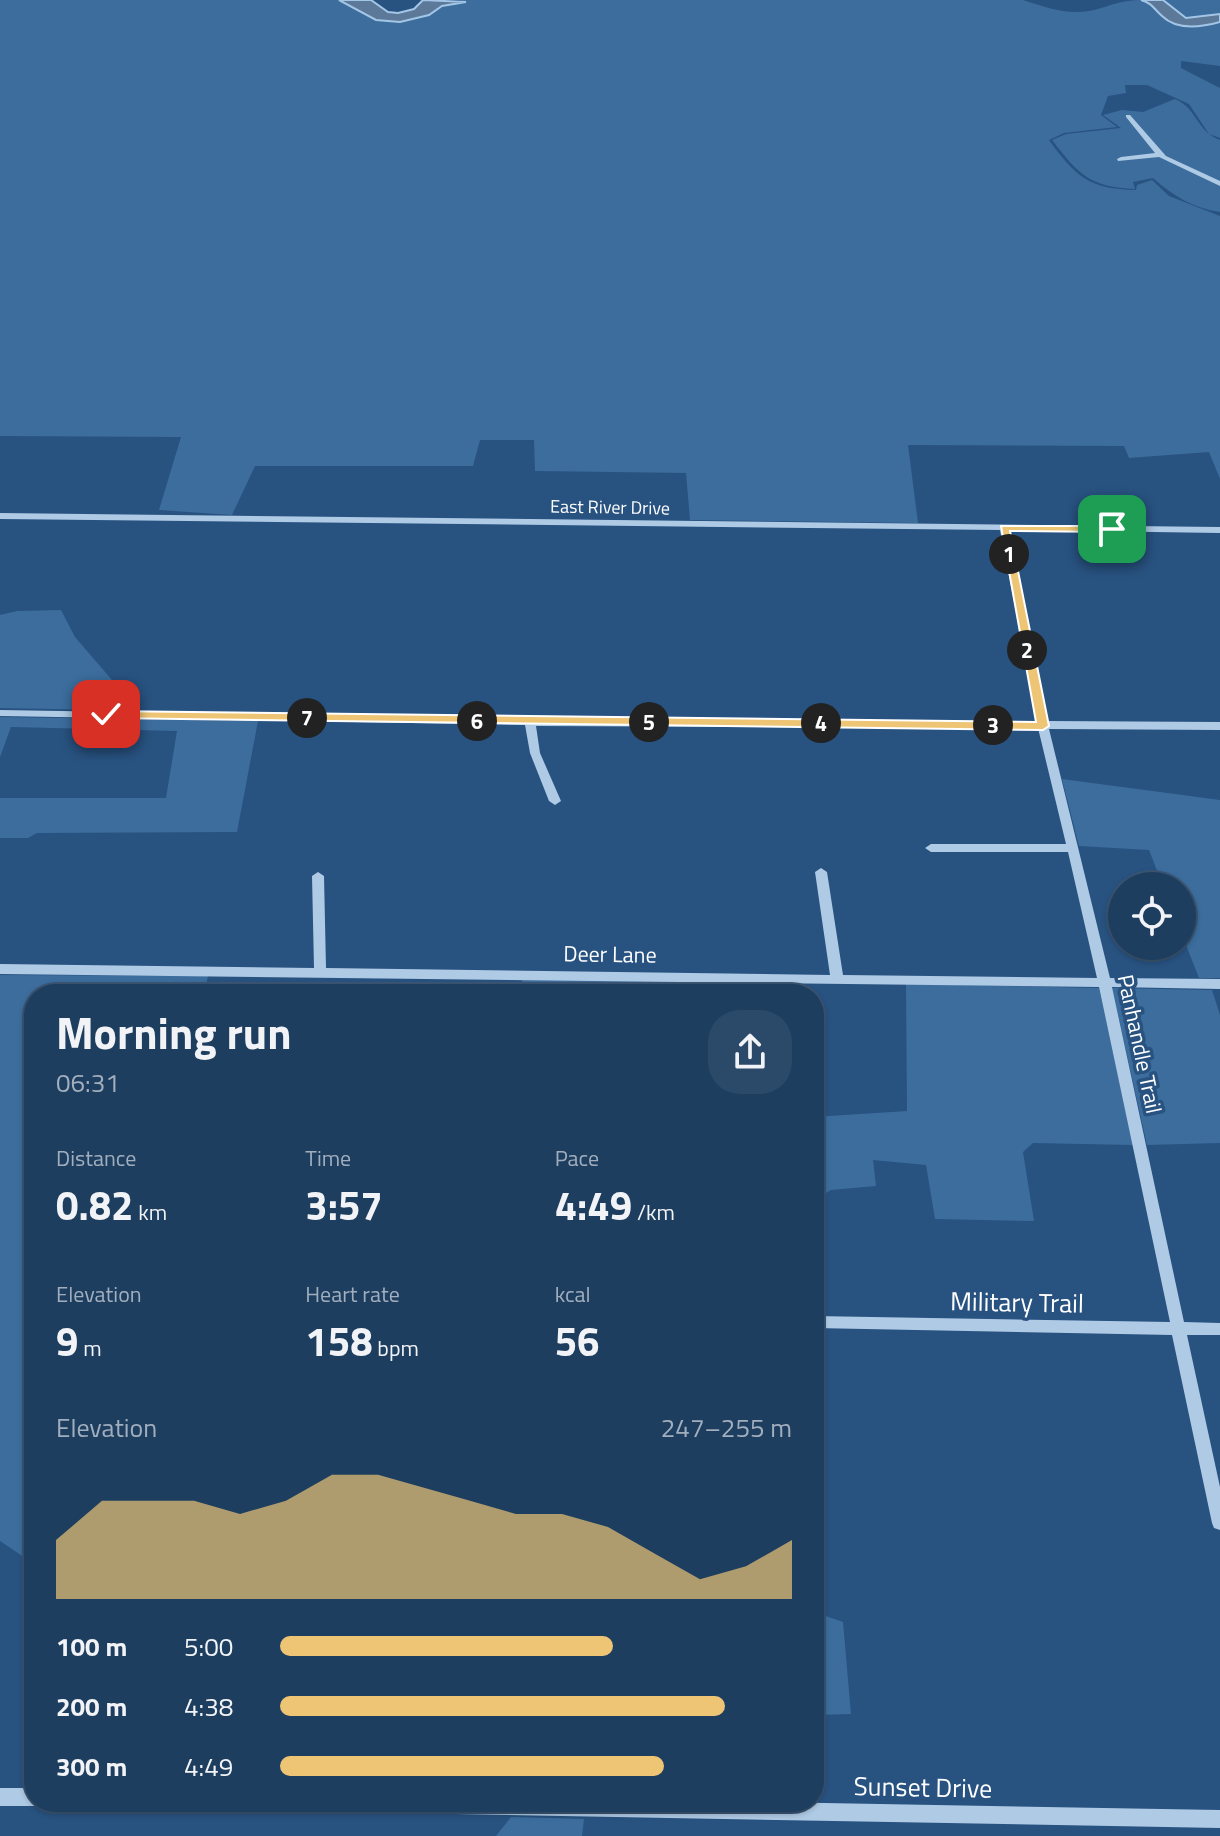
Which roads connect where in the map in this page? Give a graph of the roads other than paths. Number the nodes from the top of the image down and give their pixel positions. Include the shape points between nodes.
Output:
1 (1128, 116) dead end
2 (1160, 155) junction
3 (1121, 159) dead end
4 (1220, 184) edge
5 (0, 516) edge
6 (1004, 528) junction
7 (1220, 530) edge
8 (0, 713) edge
9 (531, 722) junction
10 (1043, 726) junction
11 (1220, 726) edge
12 (555, 801) dead end
13 (931, 848) dead end
14 (1073, 848) junction
15 (821, 872) dead end
16 (318, 876) dead end
17 (0, 969) edge
18 (320, 971) junction
19 (837, 977) junction
20 (1104, 982) junction
21 (1220, 984) edge
22 (824, 1322) edge
23 (1176, 1328) junction
24 (1220, 1329) edge
25 (1220, 1523) edge
26 (0, 1797) edge
27 (24, 1797) edge
28 (824, 1812) edge
29 (1220, 1819) edge

1 - 2 street
2 - 3 street
2 - 4 street
5 - 6 street, East River Drive
6 - 7 street, East River Drive
6 - 10 street, Panhandle Trail
8 - 9 street
9 - 10 street
9 - 12 street via 532,752
10 - 11 street
10 - 14 street, Panhandle Trail
13 - 14 street
14 - 20 street, Panhandle Trail
15 - 19 street
16 - 18 street
17 - 18 street, Deer Lane
18 - 19 street, Deer Lane
19 - 20 street, Deer Lane
20 - 21 street, Deer Lane
20 - 23 street, Panhandle Trail
22 - 23 street, Military Trail
23 - 24 street, Military Trail
23 - 25 street, Panhandle Trail
26 - 27 street
28 - 29 street, Sunset Drive

